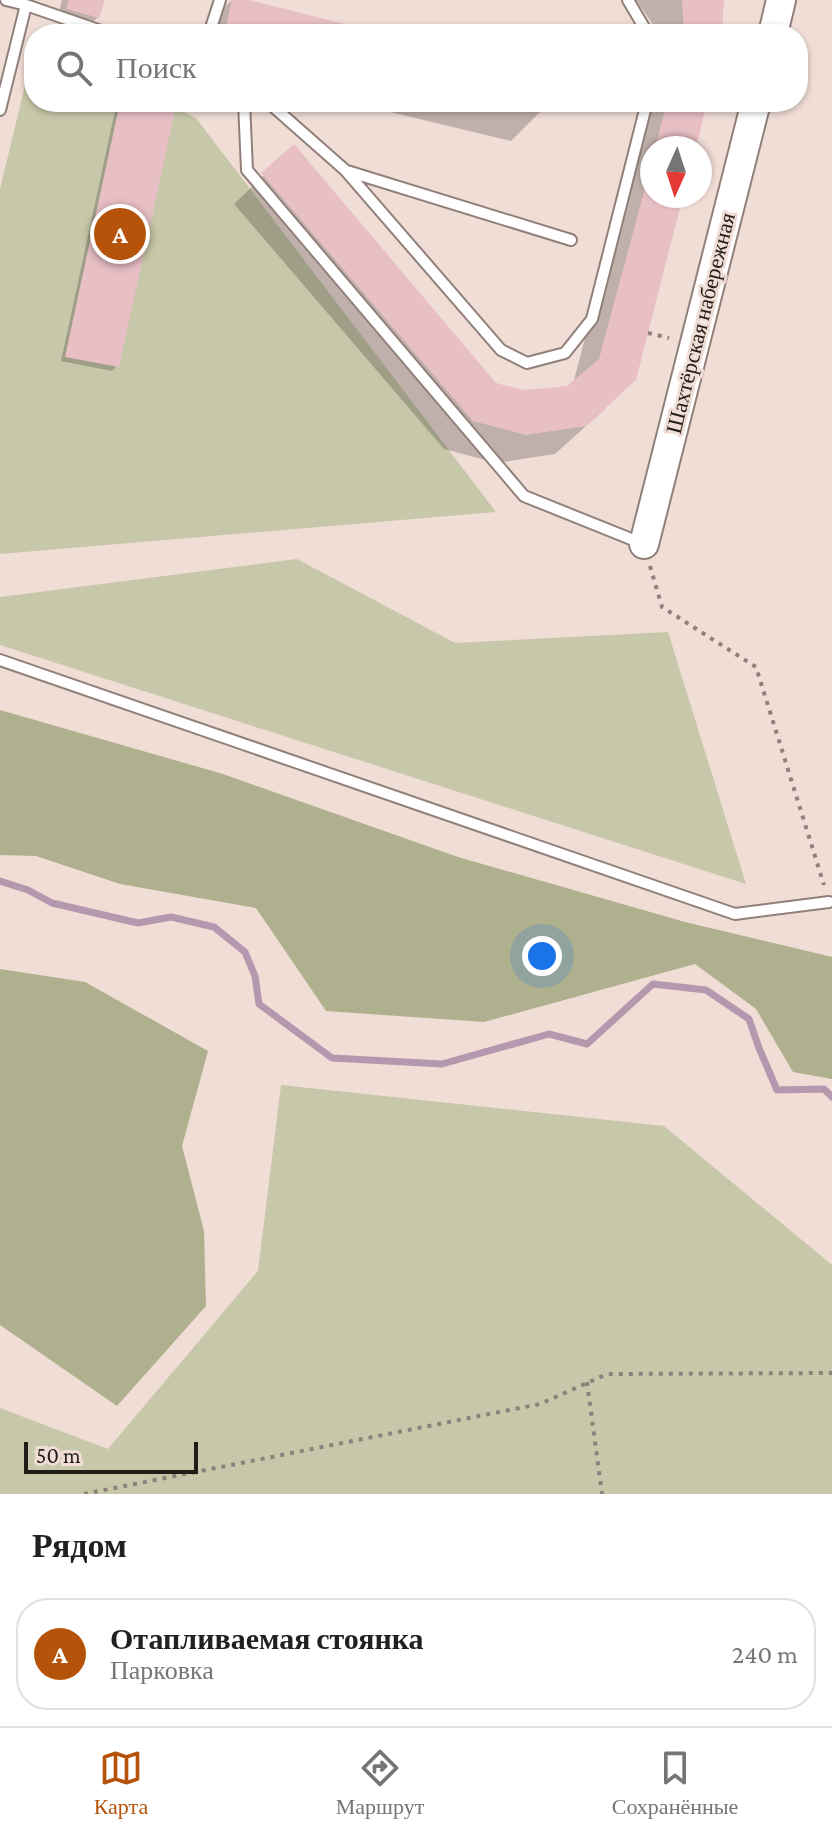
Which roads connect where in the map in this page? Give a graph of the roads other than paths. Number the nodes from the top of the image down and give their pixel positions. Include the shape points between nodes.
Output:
1 (6, 0) edge
2 (220, 0) edge
3 (628, 0) edge
4 (781, 0) edge
5 (26, 5) junction
6 (81, 24) edge
7 (212, 24) edge
8 (642, 24) edge
9 (775, 24) edge
10 (0, 110) edge
11 (244, 112) edge
12 (279, 112) edge
13 (644, 112) edge
14 (753, 112) edge
15 (345, 170) junction
16 (571, 240) dead end
17 (644, 544) joint
18 (0, 660) edge
19 (829, 902) road end

1 - 5 lane
2 - 7 lane
3 - 8 lane
4 - 9 street
5 - 6 lane
5 - 10 lane
11 - 17 lane via 247,170 524,496
12 - 15 lane
13 - 15 lane via 592,319 565,353 527,363 501,350
14 - 17 street, Шахтёрская набережная
15 - 16 lane
18 - 19 lane via 735,914

